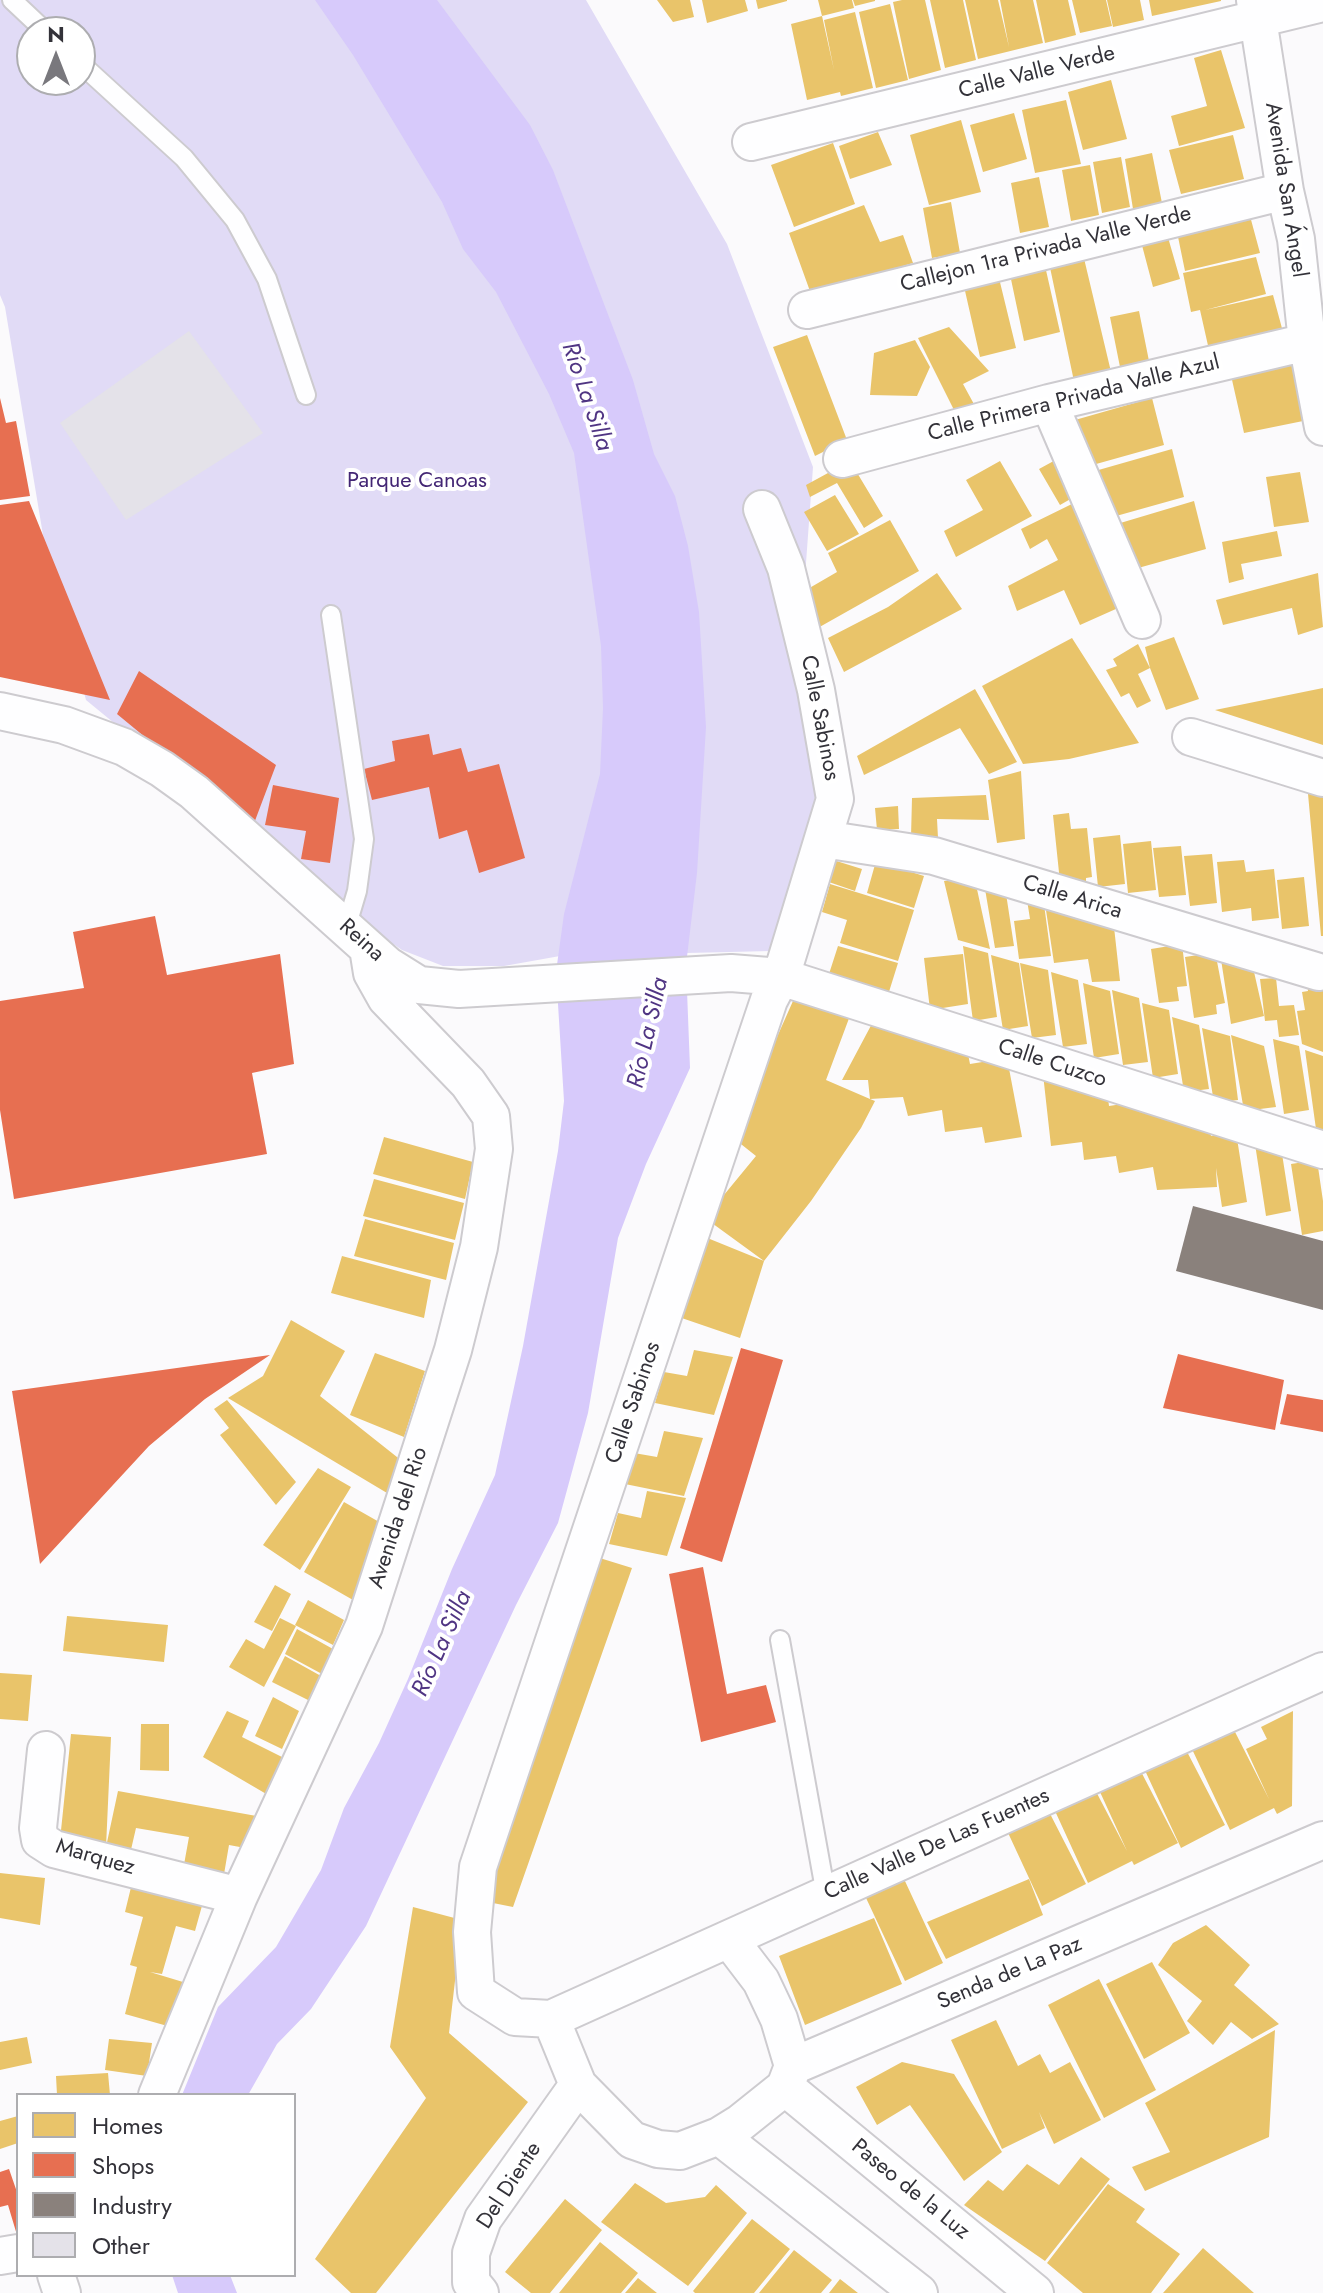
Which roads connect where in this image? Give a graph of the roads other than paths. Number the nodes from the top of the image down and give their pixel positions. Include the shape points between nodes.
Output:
1 (12, 0) edge
2 (1323, 3) edge
3 (1256, 10) edge
4 (29, 16) edge
5 (96, 78) edge
6 (751, 142) dead end
7 (1285, 191) junction
8 (1309, 236) edge
9 (807, 310) dead end
10 (1307, 342) junction
11 (306, 395) dead end
12 (1049, 403) junction
13 (1323, 427) edge
14 (842, 459) dead end
15 (762, 509) dead end
16 (331, 615) dead end
17 (1142, 620) dead end
18 (0, 711) edge
19 (1191, 737) dead end
20 (1323, 778) edge
21 (823, 839) junction
22 (357, 938) junction
23 (1319, 972) dead end
24 (781, 977) junction
25 (1323, 1150) edge
26 (780, 1640) dead end
27 (1323, 1671) edge
28 (46, 1750) dead end
29 (1323, 1840) edge
30 (826, 1895) junction
31 (239, 1896) junction
32 (729, 1939) junction
33 (551, 2019) junction
34 (789, 2077) junction
35 (578, 2085) junction
36 (158, 2093) edge
37 (719, 2136) junction
38 (480, 2293) edge
39 (919, 2293) edge
40 (1035, 2293) edge

1 - 4 lane
2 - 3 street, Calle Valle Verde
3 - 6 street, Calle Valle Verde
3 - 7 street, Avenida San Ángel
5 - 11 lane via 184,158 235,220 267,279
7 - 8 street, Avenida San Ángel
7 - 9 street, Callejon 1ra Privada Valle Verde
8 - 10 street, Avenida San Ángel
10 - 12 street, Calle Primera Privada Valle Azul
10 - 13 street, Avenida San Ángel
12 - 14 street, Calle Primera Privada Valle Azul
12 - 17 street
15 - 21 street, Calle Sabinos via 786,568 816,690 835,799
16 - 22 lane via 364,839
18 - 22 street, Reina via 64,725 124,747 162,769
19 - 20 street
21 - 23 street, Calle Arica via 934,856
21 - 24 street, Calle Sabinos
22 - 24 street, Reina via 419,985 459,989 731,973
22 - 31 street, Avenida del Rio via 386,998 468,1083 491,1116 494,1149 479,1247 453,1350 364,1626
24 - 25 street, Calle Cuzco
24 - 33 street, Calle Sabinos via 478,1867 472,1932 476,1992 515,2017
26 - 30 lane
27 - 30 street, Calle Valle De Las Fuentes
28 - 31 street, Marquez via 40,1840 54,1849
29 - 34 street, Senda de La Paz
30 - 32 street, Calle Valle De Las Fuentes
31 - 36 street, Avenida del Rio
32 - 33 street, Calle Valle De Las Fuentes
32 - 34 street via 761,1981 779,2019
33 - 35 street
34 - 37 street, Senda de La Paz
34 - 40 street, Paseo de la Luz
35 - 37 street via 632,2140 680,2151
35 - 38 street, Del Diente via 483,2219 471,2253 471,2282
37 - 39 street

